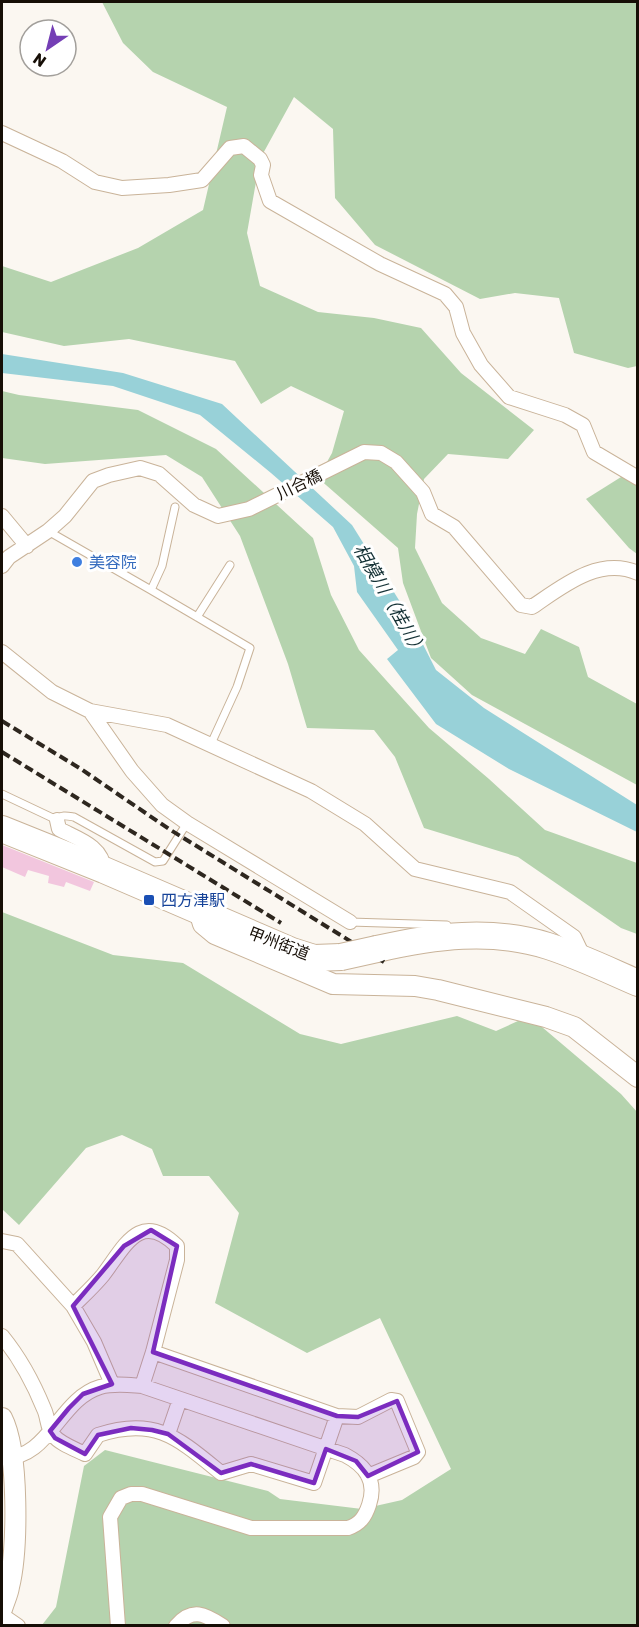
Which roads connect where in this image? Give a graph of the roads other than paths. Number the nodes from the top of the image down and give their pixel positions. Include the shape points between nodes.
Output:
1 (2, 133) edge
2 (638, 478) edge
3 (175, 507) dead end
4 (2, 516) edge
5 (48, 531) junction
6 (27, 546) junction
7 (230, 565) dead end
8 (2, 566) edge
9 (638, 573) edge
10 (151, 590) junction
11 (197, 617) junction
12 (2, 652) edge
13 (90, 711) junction
14 (210, 746) junction
15 (2, 794) edge
16 (57, 820) junction
17 (187, 823) junction
18 (2, 829) edge
19 (104, 870) junction
20 (200, 910) junction
21 (350, 922) joint
22 (482, 935) junction
23 (585, 960) junction
24 (638, 983) edge
25 (638, 1077) edge
26 (2, 1241) edge
27 (73, 1306) junction
28 (2, 1336) edge
29 (153, 1352) junction
30 (112, 1384) junction
31 (142, 1386) junction
32 (180, 1399) junction
33 (337, 1416) junction
34 (2, 1418) edge
35 (50, 1431) junction
36 (168, 1434) junction
37 (326, 1449) junction
38 (7, 1458) edge
39 (368, 1476) junction
40 (8, 1497) edge
41 (8, 1534) edge
42 (2, 1609) edge
43 (2, 1615) edge
44 (18, 1626) edge
45 (118, 1626) edge
46 (176, 1626) edge
47 (223, 1626) edge

1 - 2 street via 62,161 95,182 123,188 202,180 230,148 244,146 263,165 261,175 270,201 380,264 445,294 456,307 463,333 481,365 509,397 583,425 594,452
3 - 10 lane via 162,566
4 - 6 street
5 - 6 street, 川合橋
5 - 9 street, 川合橋 via 93,481 109,475 140,468 159,474 194,505 218,516 249,509 364,452 381,453 396,462 423,492 432,514 454,527 521,605 532,607 572,580 597,570 627,568
5 - 10 lane
6 - 8 street, 川合橋
7 - 11 lane
10 - 11 lane
11 - 14 lane via 250,648
12 - 13 street via 52,692
13 - 14 street via 167,725
13 - 17 street via 132,771 162,805
14 - 23 street via 311,791 365,824 416,869 510,892 574,937
15 - 16 lane
16 - 17 lane via 66,815 74,817 155,862 163,861
16 - 19 street via 59,829 101,855
17 - 21 street
18 - 19 highway, 甲州街道
19 - 20 highway, 甲州街道
20 - 22 highway, 甲州街道, bridge via 304,954 326,958 442,936
20 - 25 main road via 202,924 215,934 333,984 416,986 574,1027
21 - 22 lane via 460,926
22 - 23 highway, 甲州街道 via 547,946
23 - 24 highway, 甲州街道
26 - 27 street via 17,1244
27 - 29 street via 137,1235 151,1230 165,1234 177,1246 177,1260
27 - 30 street
28 - 35 street via 35,1387
29 - 31 street
29 - 33 street
30 - 31 street
30 - 35 street via 83,1394
31 - 32 street
32 - 36 street
32 - 37 street
33 - 37 street
33 - 39 street via 358,1417 391,1400 397,1401 418,1452
34 - 38 main road
35 - 36 street via 55,1438 85,1454 98,1435 112,1430 131,1428
35 - 38 street via 33,1449
36 - 37 street via 220,1473 251,1464 314,1483
37 - 39 street via 356,1461
38 - 40 main road
39 - 45 street via 372,1495 366,1513 358,1525 348,1528 251,1528 142,1494 121,1498 110,1516
40 - 41 main road
41 - 42 main road via 9,1588
43 - 44 street
46 - 47 street via 187,1616 201,1613

